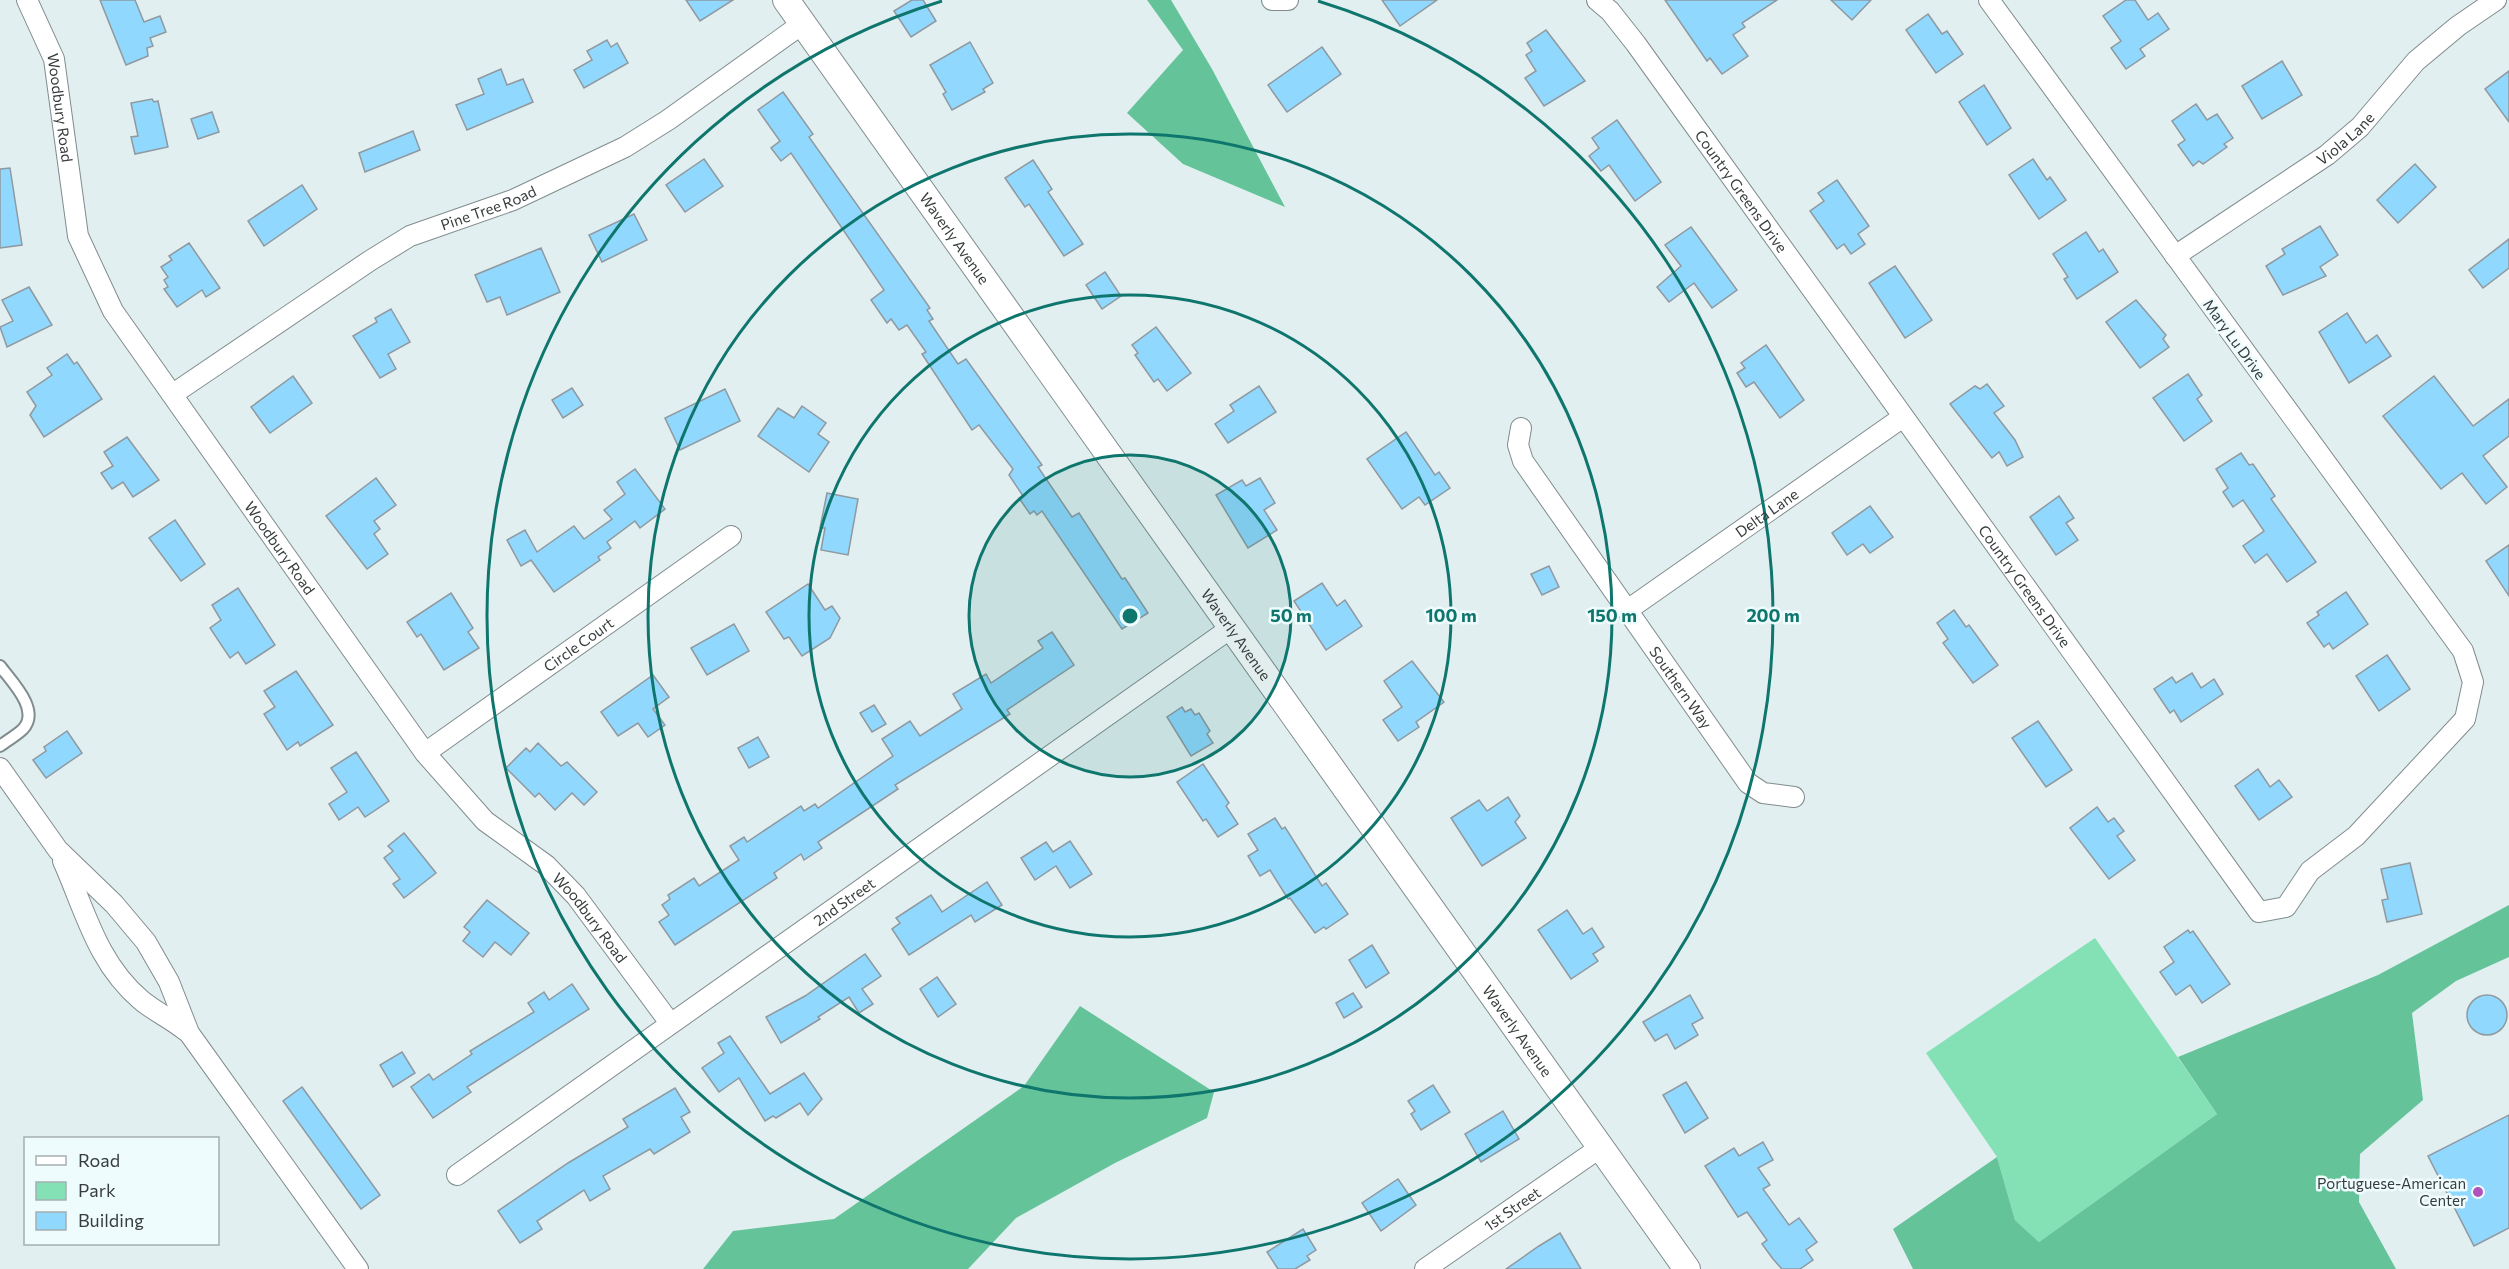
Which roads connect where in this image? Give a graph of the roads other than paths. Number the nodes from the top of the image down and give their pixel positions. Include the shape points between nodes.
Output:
1 (27, 0) edge
2 (786, 0) edge
3 (1272, 0) edge
4 (1288, 0) edge
5 (1597, 0) edge
6 (1989, 0) edge
7 (2496, 0) edge
8 (802, 24) junction
9 (2175, 256) junction
10 (173, 394) junction
11 (1903, 417) junction
12 (1521, 428) dead end
13 (731, 536) dead end
14 (1629, 609) junction
15 (1231, 628) junction
16 (0, 666) edge
17 (2473, 682) joint
18 (0, 746) edge
19 (425, 753) junction
20 (0, 768) edge
21 (1794, 797) dead end
22 (58, 850) junction
23 (670, 1023) junction
24 (189, 1033) junction
25 (1600, 1147) junction
26 (457, 1175) dead end
27 (358, 1269) edge
28 (1425, 1269) edge
29 (1687, 1269) edge

1 - 10 street, Woodbury Road via 54,59 78,236 113,311
2 - 8 street, Waverly Avenue
3 - 4 street
5 - 11 street, Country Greens Drive via 1636,45
6 - 9 street, Mary Lu Drive
7 - 9 street, Viola Lane via 2416,61 2360,128 2327,155
8 - 10 street, Pine Tree Road via 625,147 513,200 410,236
8 - 15 street, Waverly Avenue
9 - 17 street, Mary Lu Drive via 2463,651
10 - 19 street, Woodbury Road
11 - 14 street, Delta Lane
11 - 17 street, Country Greens Drive via 2259,912 2286,907 2310,871 2356,836 2464,719
12 - 14 street, Southern Way via 1518,446 1523,461
13 - 19 street, Circle Court
14 - 21 street, Southern Way via 1748,783 1763,793
15 - 23 street, 2nd Street
15 - 25 street, Waverly Avenue
16 - 18 lane via 29,712 23,729
19 - 23 street, Woodbury Road via 485,821 546,866 576,896
20 - 22 street
22 - 24 street via 114,904 146,942 169,982
22 - 24 street via 104,956 141,1000
23 - 26 street, 2nd Street
24 - 27 street
25 - 28 street, 1st Street
25 - 29 street, Waverly Avenue

